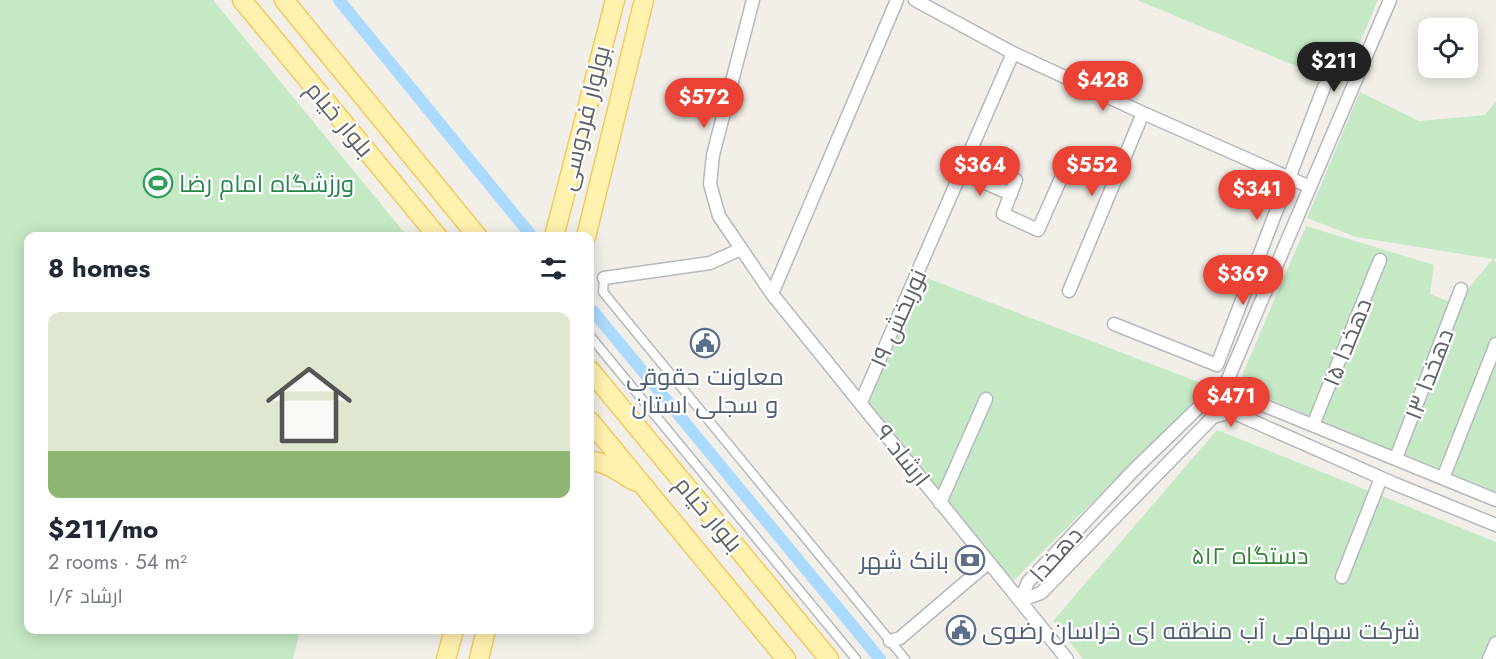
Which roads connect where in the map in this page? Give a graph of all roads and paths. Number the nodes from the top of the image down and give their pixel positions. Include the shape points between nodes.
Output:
1 (242, 0) edge
2 (284, 0) edge
3 (615, 0) edge
4 (644, 0) edge
5 (753, 0) edge
6 (897, 0) edge
7 (915, 0) edge
8 (1390, 0) edge
9 (1013, 54) junction
10 (1324, 87) dead end
11 (1143, 113) junction
12 (1071, 158) dead end
13 (962, 173) junction
14 (1289, 179) junction
15 (1016, 180) dead end
16 (1308, 192) junction
17 (1011, 194) junction
18 (434, 232) edge
19 (474, 232) edge
20 (555, 232) edge
21 (587, 232) edge
22 (741, 249) junction
23 (1380, 260) dead end
24 (604, 278) joint
25 (1461, 289) dead end
26 (1069, 291) dead end
27 (772, 294) junction
28 (1114, 324) dead end
29 (594, 341) edge
30 (1496, 344) edge
31 (594, 375) edge
32 (1222, 393) junction
33 (986, 399) dead end
34 (861, 402) junction
35 (1232, 412) junction
36 (1313, 425) junction
37 (594, 426) edge
38 (1396, 458) junction
39 (594, 461) edge
40 (1381, 478) junction
41 (1443, 478) junction
42 (647, 491) junction
43 (1495, 498) edge
44 (940, 503) junction
45 (1496, 525) edge
46 (988, 563) junction
47 (1342, 577) dead end
48 (1020, 601) junction
49 (453, 634) edge
50 (485, 634) edge
51 (890, 641) junction
52 (1496, 643) edge
53 (446, 659) edge
54 (479, 659) edge
55 (786, 659) edge
56 (829, 659) edge
57 (856, 659) edge
58 (905, 659) edge
59 (1067, 659) edge
60 (1489, 659) edge

1 - 18 main road, بلوار خیام
2 - 19 main road, بلوار خیام
3 - 20 main road, بولوار فردوسی
4 - 21 main road, بولوار فردوسی
5 - 22 street, ارشاد ۹ via 713,155 710,184 719,216
6 - 27 street
7 - 9 street
8 - 16 street
9 - 11 street
9 - 13 street, نوربخش ۱۹
10 - 14 street
11 - 14 street
11 - 26 street
12 - 17 street via 1038,230 1003,214
13 - 17 street
13 - 34 street, نوربخش ۱۹
14 - 16 street
14 - 28 street via 1217,365
15 - 17 street
16 - 32 street
22 - 24 street via 710,263
22 - 27 street, ارشاد ۹
23 - 36 street, دهخدا ۱۵
24 - 51 street via 603,292
25 - 38 street, دهخدا ۱۳
27 - 34 street, ارشاد ۹
29 - 57 street
30 - 41 street
31 - 56 main road, بلوار خیام
32 - 35 street
32 - 36 street via 1236,394
32 - 48 street, دهخدا via 1203,403 1133,471 1028,582
33 - 44 street
34 - 44 street, ارشاد ۹
35 - 40 street
35 - 48 street, دهخدا via 1213,417 1041,593
36 - 38 street
37 - 42 main road, بلوار خیام
38 - 41 street
39 - 42 main road
40 - 45 street
40 - 47 street
41 - 43 street
42 - 55 main road, بلوار خیام
44 - 46 street, ارشاد ۹
46 - 48 street, ارشاد ۹
46 - 51 street via 900,638
48 - 59 street, ارشاد ۹
49 - 53 main road
50 - 54 main road
51 - 58 street
52 - 60 street

